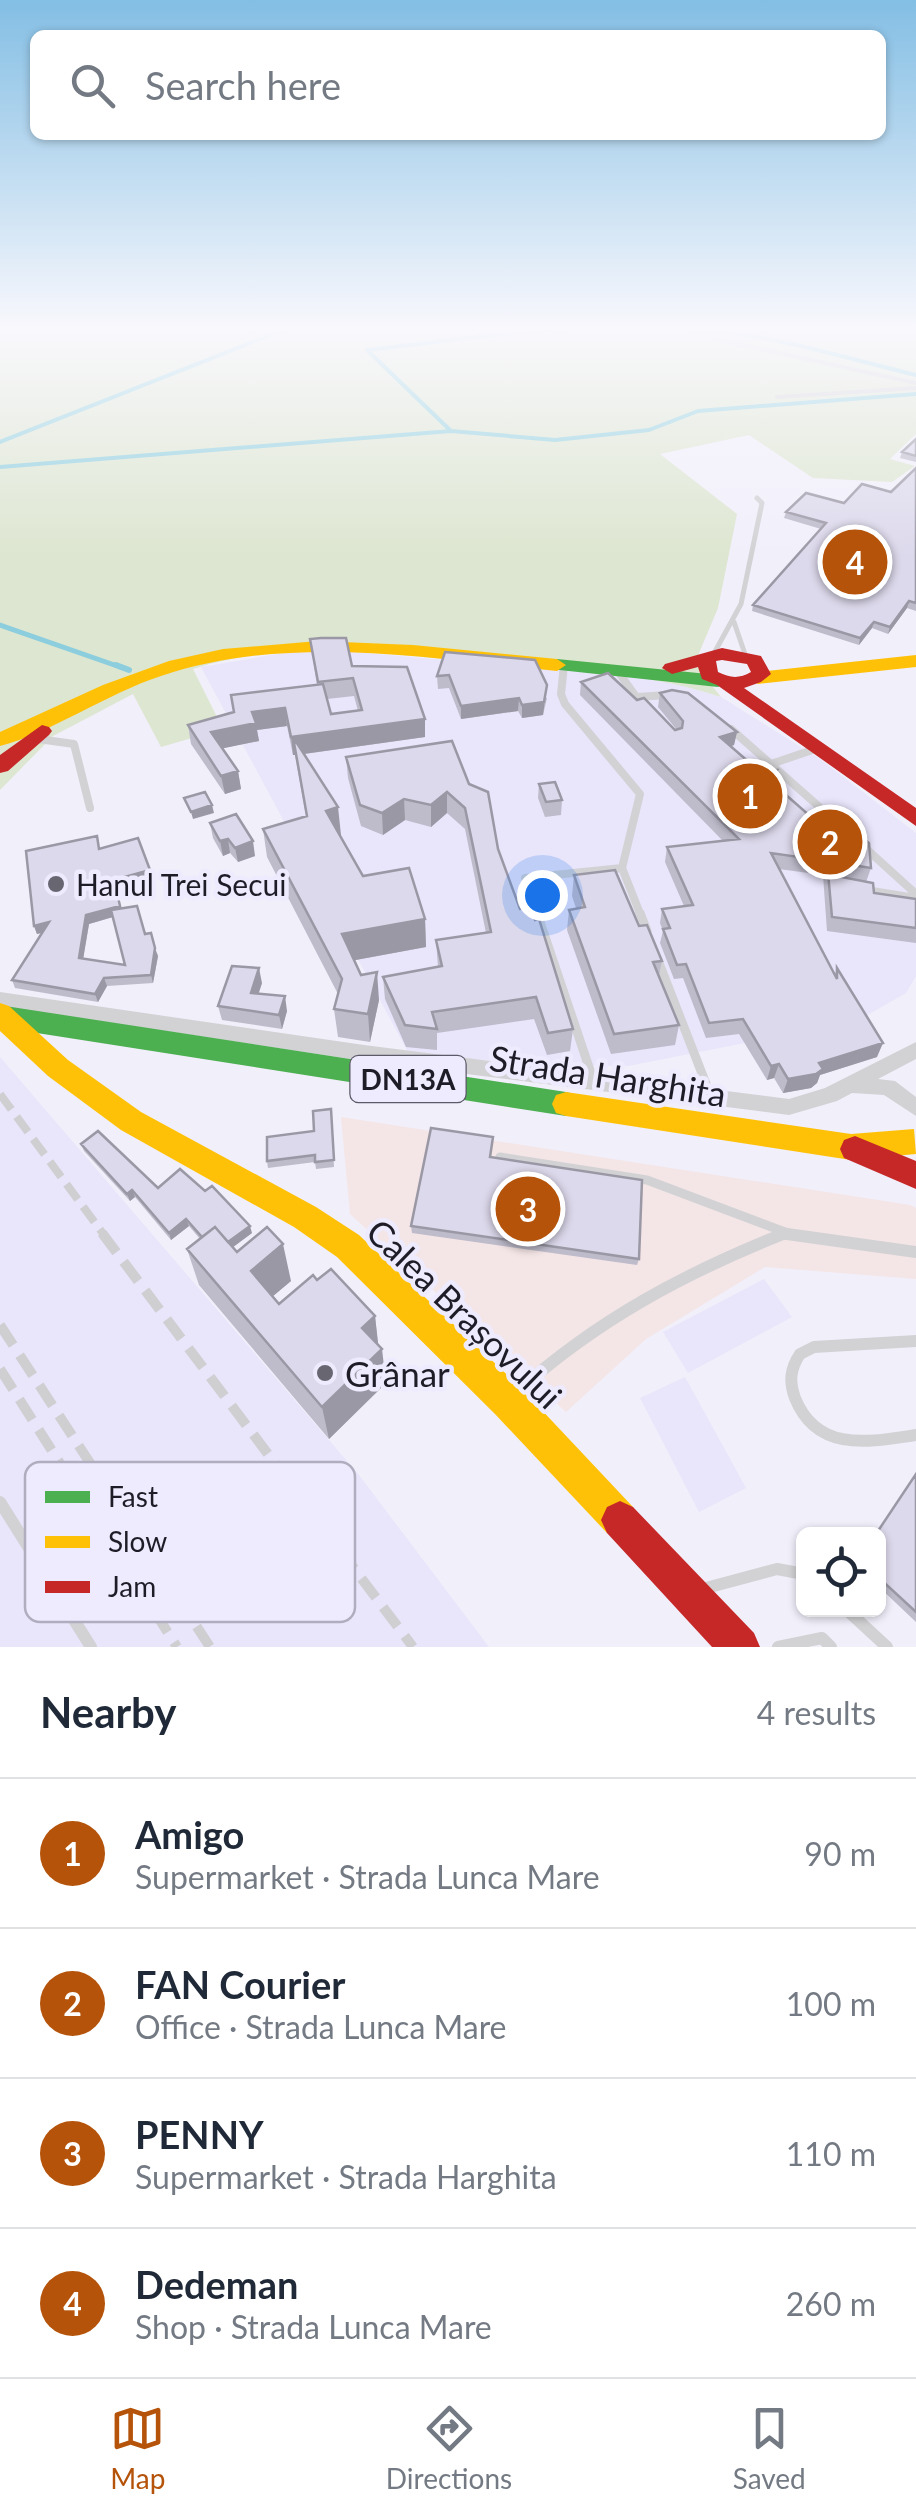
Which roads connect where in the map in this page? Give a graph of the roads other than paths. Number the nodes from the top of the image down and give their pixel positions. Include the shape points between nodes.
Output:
1 (758, 498) dead end
2 (734, 622) junction
3 (916, 661) edge
4 (564, 664) junction
5 (616, 669) junction
6 (753, 669) junction
7 (715, 670) junction
8 (680, 696) edge
9 (637, 698) junction
10 (645, 708) edge
11 (69, 712) junction
12 (716, 718) edge
13 (782, 722) junction
14 (33, 739) junction
15 (0, 740) edge
16 (819, 748) junction
17 (770, 764) junction
18 (0, 766) edge
19 (90, 808) dead end
20 (916, 819) edge
21 (835, 821) edge
22 (849, 833) edge
23 (622, 868) junction
24 (853, 888) edge
25 (916, 896) edge
26 (648, 936) edge
27 (655, 953) edge
28 (0, 1000) edge
29 (0, 1015) edge
30 (916, 1050) edge
31 (595, 1084) junction
32 (841, 1090) junction
33 (712, 1098) junction
34 (916, 1108) edge
35 (851, 1146) junction
36 (915, 1148) edge
37 (500, 1157) edge
38 (916, 1174) edge
39 (782, 1234) junction
40 (916, 1252) edge
41 (916, 1342) edge
42 (508, 1401) junction
43 (916, 1436) edge
44 (0, 1502) edge
45 (25, 1541) edge
46 (796, 1572) edge
47 (689, 1593) junction
48 (855, 1617) edge
49 (76, 1622) edge
50 (92, 1647) edge
51 (740, 1647) edge
52 (778, 1647) edge
53 (831, 1647) edge
54 (886, 1647) edge

1 - 2 lane via 759,537
2 - 6 lane
2 - 7 lane via 717,640
3 - 6 main road
4 - 5 main road
4 - 11 main road via 282,645 174,666
4 - 23 lane via 565,704 640,794
5 - 7 main road
5 - 9 lane
6 - 7 main road
6 - 13 main road
7 - 13 main road
8 - 9 lane
9 - 10 lane
11 - 14 main road
11 - 15 main road
12 - 17 lane
13 - 16 main road
14 - 18 main road
14 - 19 lane via 74,744
16 - 17 lane
16 - 20 main road
17 - 21 lane
22 - 25 lane
23 - 26 lane
23 - 31 lane via 525,878
24 - 25 lane
27 - 33 lane
28 - 31 street
29 - 35 main road, Strada Harghita / DN13A
29 - 42 main road, Calea Brașovului via 130,1120 348,1246
30 - 32 street
31 - 33 street
32 - 33 street via 789,1106
32 - 34 street via 888,1087
35 - 36 main road, Strada Harghita / DN13A
35 - 38 main road, Strada Harghita / DN13A
37 - 39 lane via 647,1180
39 - 40 lane
39 - 42 lane via 638,1298 596,1324
41 - 43 lane via 815,1347 797,1360 792,1379 802,1415 830,1438
42 - 47 main road, Calea Brașovului
44 - 45 lane
46 - 47 lane via 778,1569
47 - 51 main road, Calea Brașovului
48 - 54 lane
49 - 50 lane
52 - 53 lane via 822,1638

